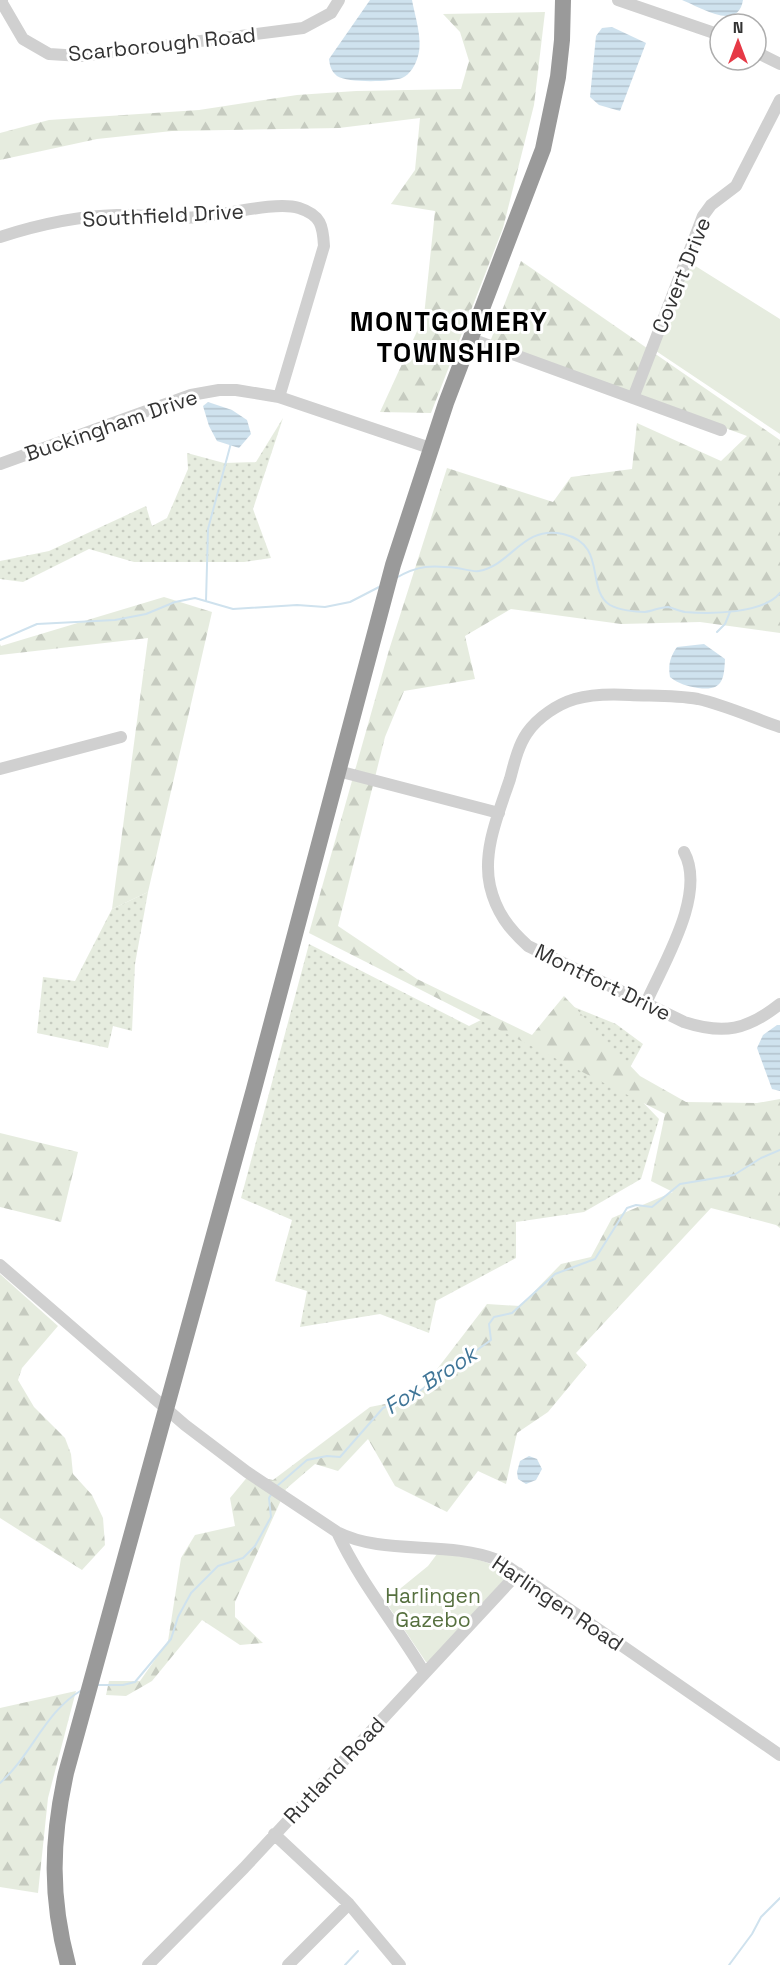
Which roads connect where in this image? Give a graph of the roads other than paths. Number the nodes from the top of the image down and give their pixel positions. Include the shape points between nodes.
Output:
1 (2, 0) edge
2 (339, 0) edge
3 (563, 0) edge
4 (618, 0) edge
5 (708, 32) edge
6 (780, 100) edge
7 (0, 237) edge
8 (471, 339) junction
9 (279, 397) junction
10 (633, 398) junction
11 (721, 430) dead end
12 (430, 448) junction
13 (0, 464) edge
14 (780, 727) edge
15 (121, 737) dead end
16 (0, 769) edge
17 (338, 771) junction
18 (499, 813) junction
19 (684, 852) dead end
20 (646, 1003) junction
21 (780, 1004) edge
22 (0, 1265) edge
23 (165, 1409) junction
24 (337, 1532) junction
25 (518, 1573) junction
26 (424, 1672) junction
27 (780, 1755) edge
28 (274, 1834) junction
29 (349, 1904) junction
30 (68, 1965) edge
31 (148, 1965) edge
32 (288, 1965) edge
33 (400, 1965) edge

1 - 2 street, Scarborough Road via 22,39 49,54 81,56 303,28 331,13
3 - 8 highway via 558,77 543,149
4 - 5 street
6 - 10 street, Covert Drive via 736,186 703,216
7 - 9 street, Southfield Drive via 38,225 115,215 198,218 270,207 302,209 321,223 324,246
8 - 10 street
8 - 12 highway
9 - 12 street, Buckingham Drive
9 - 13 street, Buckingham Drive via 236,390 191,395
10 - 11 street
12 - 17 highway via 383,600
14 - 18 street, Montfort Drive via 681,697 610,694 577,698 559,705 527,733
15 - 16 street
17 - 18 street
17 - 23 highway
18 - 20 street, Montfort Drive via 488,870 496,905 510,929 528,946
19 - 20 street via 689,874 686,912
20 - 21 street, Montfort Drive via 698,1026 728,1029 751,1024
22 - 23 street, Harlingen Road
23 - 24 street, Harlingen Road via 267,1486
23 - 30 highway via 62,1793 54,1847 55,1893
24 - 25 street, Harlingen Road via 369,1542 481,1554
24 - 26 street via 355,1567
25 - 26 street, Rutland Road
25 - 27 street, Harlingen Road
26 - 28 street, Rutland Road
28 - 29 street
28 - 31 street, Rutland Road
29 - 32 street
29 - 33 street

